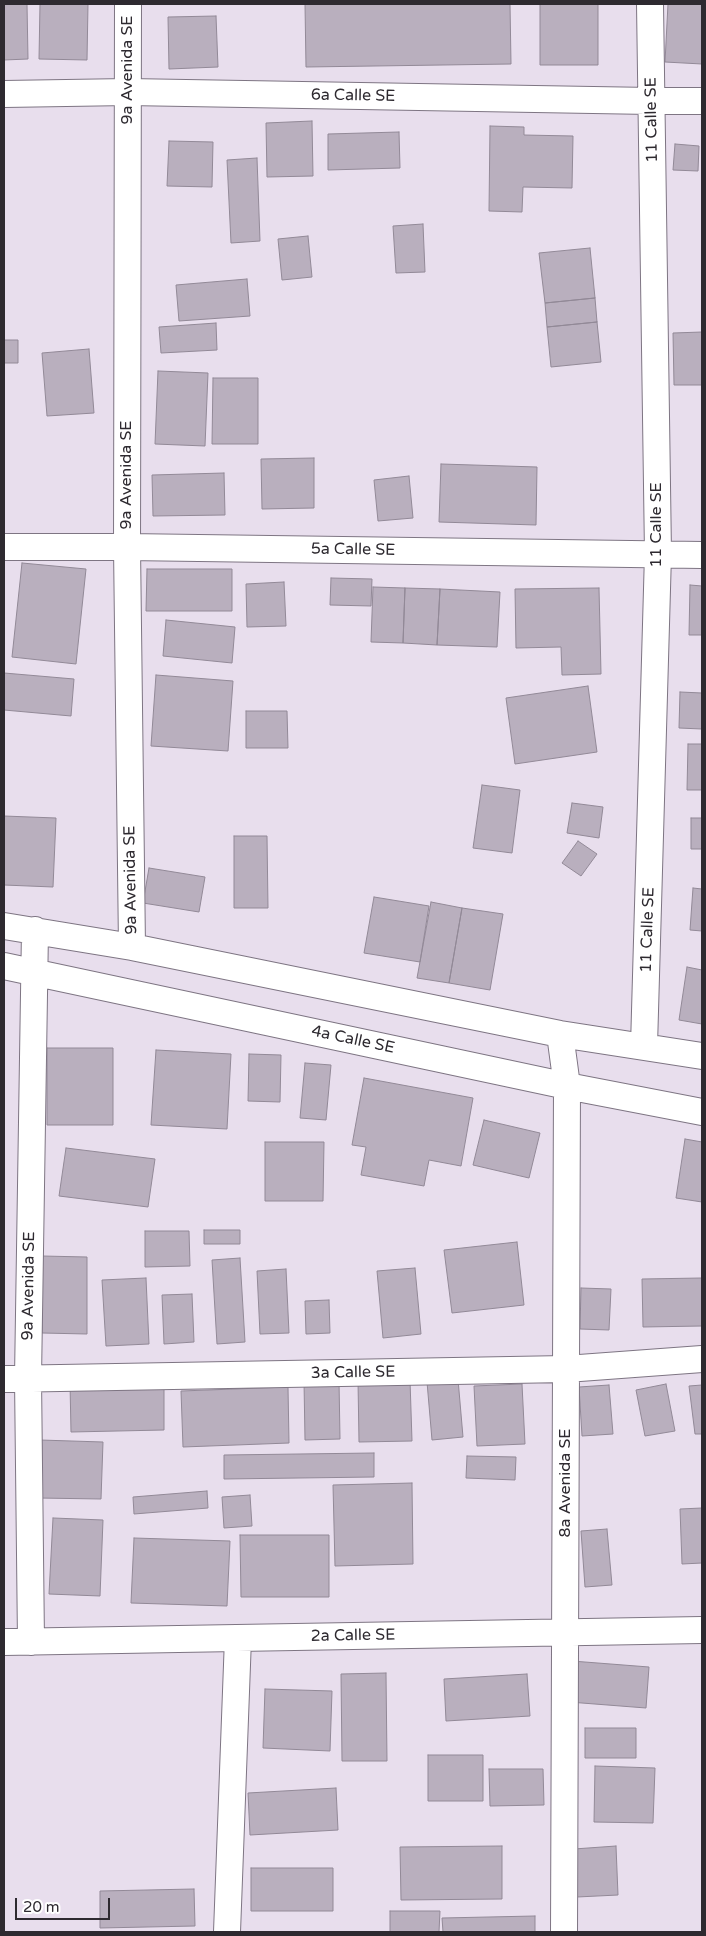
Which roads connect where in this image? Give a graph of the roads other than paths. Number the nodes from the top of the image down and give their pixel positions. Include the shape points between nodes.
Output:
1 (128, 4) edge
2 (650, 4) edge
3 (128, 92) junction
4 (4, 94) edge
5 (702, 101) edge
6 (651, 102) junction
7 (4, 547) edge
8 (127, 547) junction
9 (658, 554) junction
10 (702, 555) edge
11 (4, 926) edge
12 (35, 930) junction
13 (132, 947) junction
14 (4, 966) edge
15 (33, 971) junction
16 (560, 1034) junction
17 (644, 1046) junction
18 (702, 1056) edge
19 (567, 1086) junction
20 (702, 1112) edge
21 (702, 1359) edge
22 (566, 1369) junction
23 (16, 1379) edge
24 (702, 1630) edge
25 (565, 1633) junction
26 (238, 1638) junction
27 (4, 1642) edge
28 (31, 1642) junction
29 (227, 1932) edge
30 (564, 1932) edge

1 - 3 street, 9a Avenida SE
2 - 6 street, 11 Calle SE
3 - 4 street, 6a Calle SE
3 - 6 street, 6a Calle SE
3 - 8 street, 9a Avenida SE
5 - 6 street, 6a Calle SE
6 - 9 street, 11 Calle SE
7 - 8 street, 5a Calle SE
8 - 9 street, 5a Calle SE
8 - 13 street, 9a Avenida SE
9 - 10 street, 5a Calle SE
9 - 17 street, 11 Calle SE
11 - 12 street
12 - 13 street
12 - 15 street, 9a Avenida SE
13 - 16 street
14 - 15 street, 4a Calle SE
15 - 19 street, 4a Calle SE
15 - 23 street, 9a Avenida SE
16 - 17 street
16 - 19 street, 8a Avenida SE
17 - 18 street
19 - 20 street, 4a Calle SE
19 - 22 street, 8a Avenida SE
21 - 22 street, 3a Calle SE
22 - 23 street, 3a Calle SE
22 - 25 street, 8a Avenida SE
23 - 28 street, 9a Avenida SE
24 - 25 street, 2a Calle SE
25 - 26 street, 2a Calle SE
25 - 30 street, 8a Avenida SE
26 - 28 street, 2a Calle SE
26 - 29 street
27 - 28 street, 2a Calle SE

